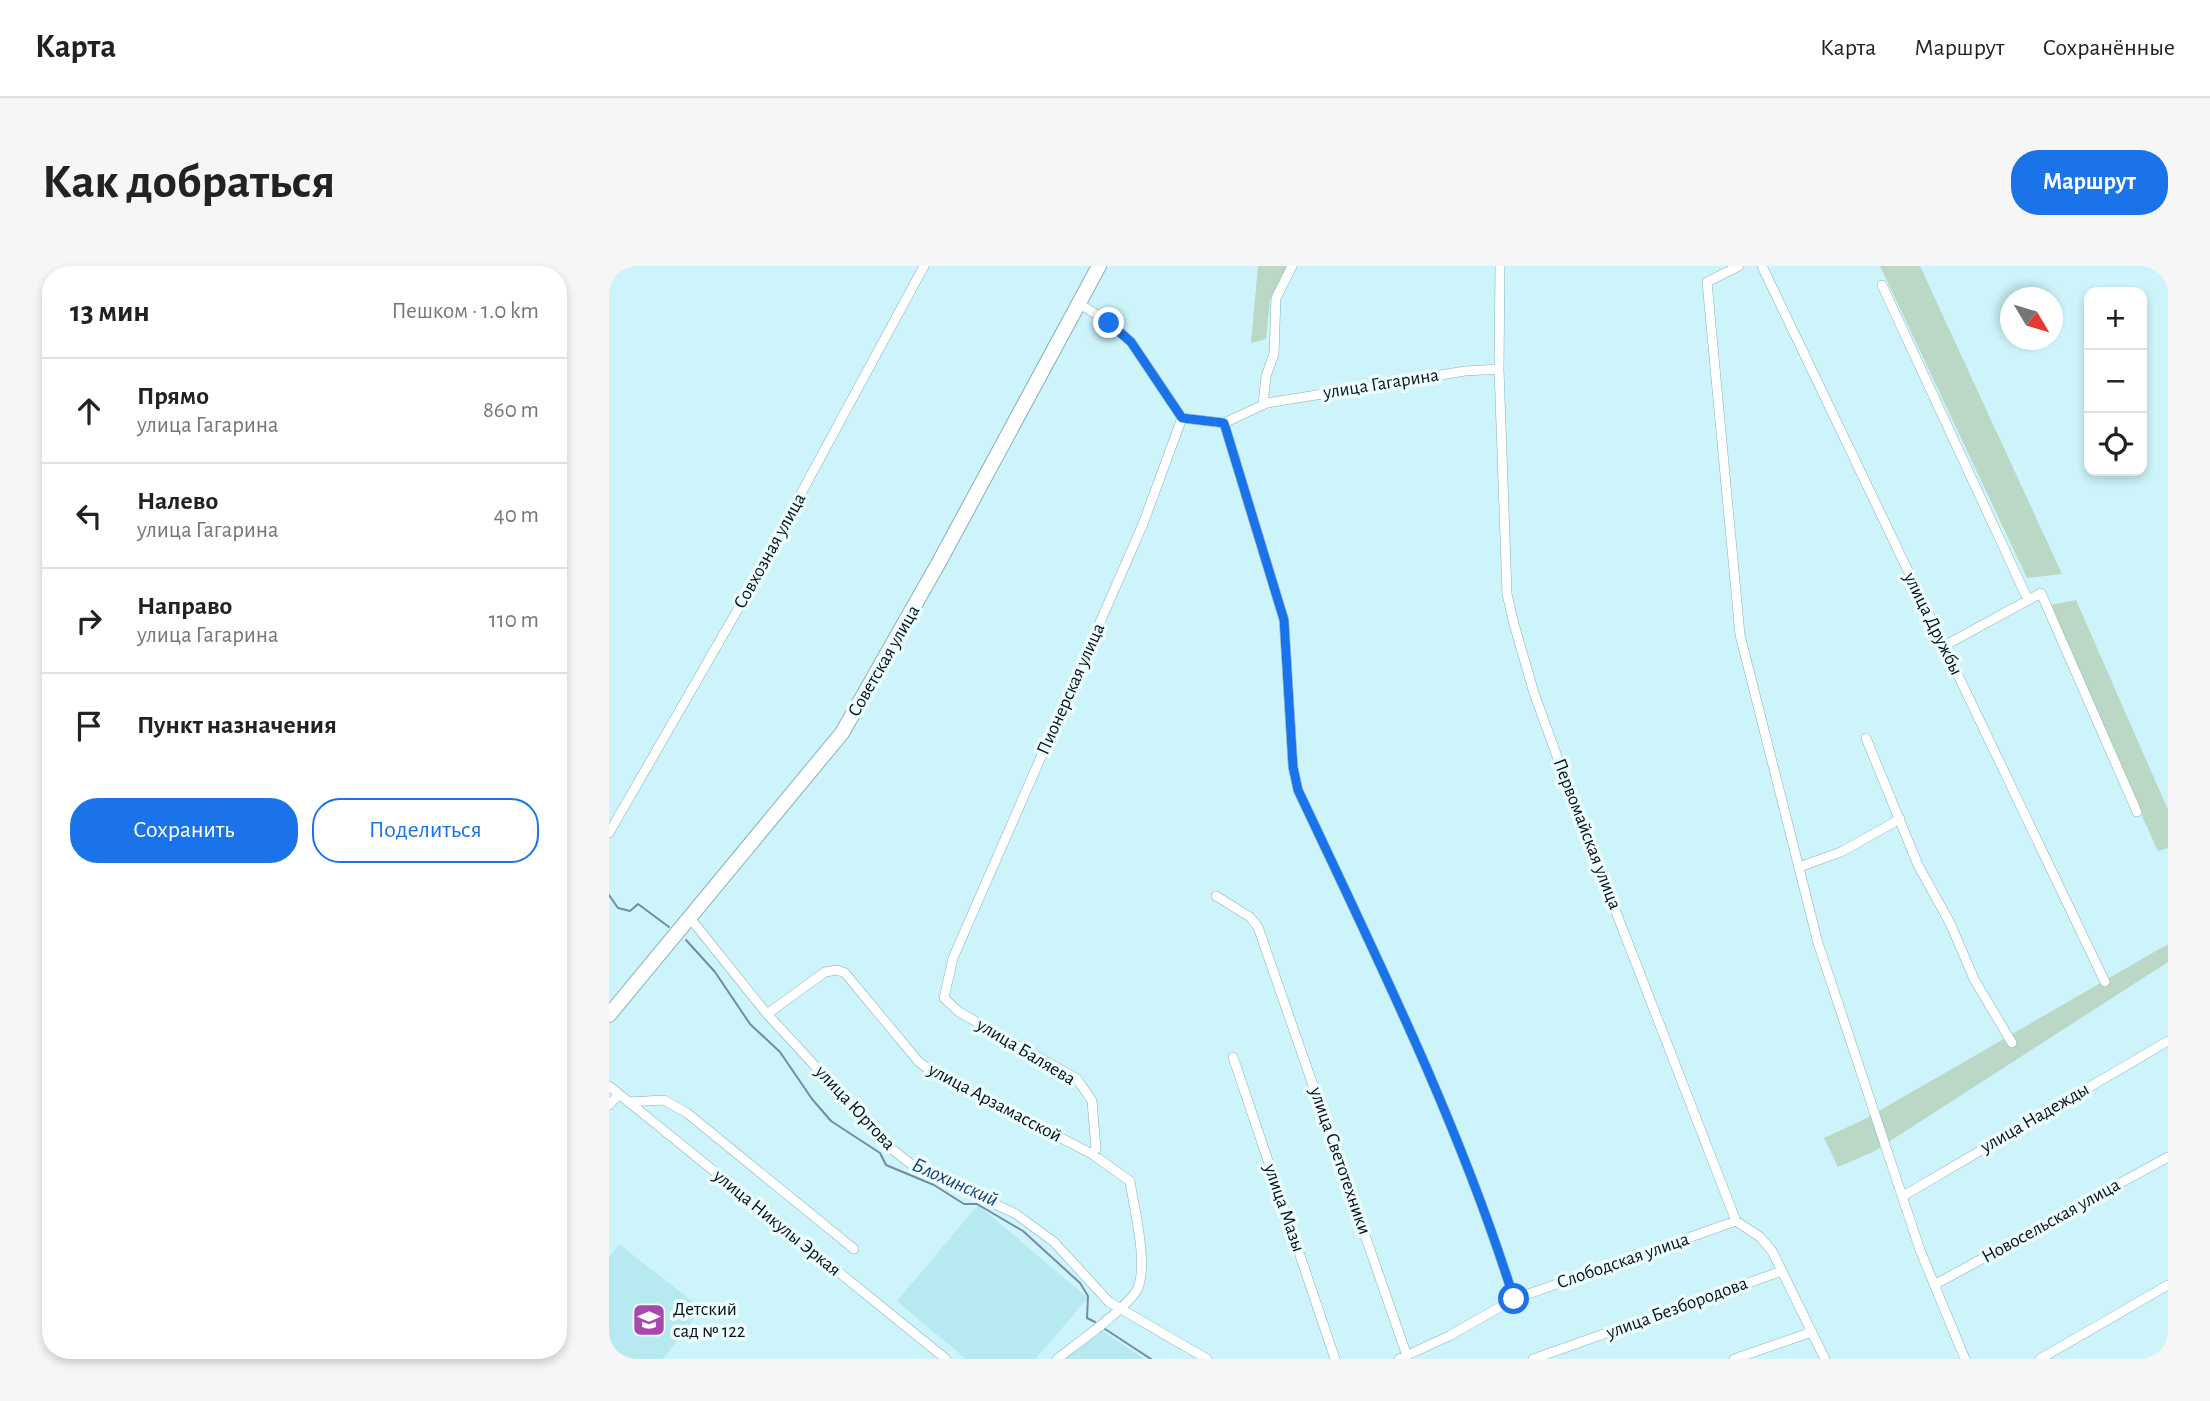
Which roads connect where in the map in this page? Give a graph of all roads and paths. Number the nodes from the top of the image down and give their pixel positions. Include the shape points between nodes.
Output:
1 (924, 266) edge
2 (1098, 266) edge
3 (1292, 266) edge
4 (1500, 266) edge
5 (1739, 266) edge
6 (1762, 266) edge
7 (1882, 285) dead end
8 (1078, 303) junction
9 (1499, 369) junction
10 (1263, 405) junction
11 (1182, 418) junction
12 (1224, 423) junction
13 (2028, 600) junction
14 (1944, 646) junction
15 (1865, 738) dead end
16 (2137, 812) dead end
17 (1900, 819) junction
18 (609, 833) edge
19 (1799, 867) junction
20 (1216, 896) dead end
21 (690, 918) junction
22 (953, 958) joint
23 (2105, 982) dead end
24 (767, 1014) junction
25 (609, 1015) edge
26 (2168, 1041) edge
27 (2012, 1043) dead end
28 (1233, 1057) dead end
29 (609, 1086) edge
30 (619, 1094) junction
31 (628, 1102) junction
32 (609, 1105) edge
33 (1092, 1154) junction
34 (2168, 1157) edge
35 (1903, 1196) junction
36 (1736, 1221) junction
37 (854, 1249) dead end
38 (1782, 1271) junction
39 (1934, 1285) junction
40 (2168, 1285) edge
41 (1514, 1299) junction
42 (1118, 1309) junction
43 (1812, 1332) junction
44 (1403, 1357) edge
45 (946, 1359) edge
46 (1057, 1359) edge
47 (1207, 1359) edge
48 (1335, 1359) edge
49 (1533, 1359) edge
50 (1734, 1359) edge
51 (1825, 1359) edge
52 (1965, 1359) edge
53 (2040, 1359) edge

1 - 18 street, Совхозная улица via 745,597
2 - 8 main road, Советская улица
3 - 10 street via 1276,298 1274,354
4 - 9 street, Первомайская улица
5 - 19 street via 1707,282 1740,635
6 - 14 street, улица Дружбы
7 - 13 street
8 - 11 street via 1131,342
8 - 21 main road, Советская улица via 939,564 842,733
9 - 10 street, улица Гагарина
9 - 36 street, Первомайская улица via 1507,594 1514,624 1579,814
10 - 12 street, улица Гагарина
11 - 12 street
11 - 22 street, Пионерская улица via 1143,524
12 - 41 street via 1284,620 1298,790 1384,973 1459,1149
13 - 14 street
13 - 16 street via 2041,593
14 - 23 street, улица Дружбы
15 - 17 street
17 - 19 street via 1841,852
17 - 27 street via 1974,979
19 - 35 street via 1818,943
20 - 44 street, улица Светотехники via 1251,917 1258,927
21 - 24 street, улица Юртова
21 - 25 main road, Советская улица
22 - 33 street, улица Баляева via 944,998 950,1005 1077,1079 1092,1101 1097,1127
24 - 33 street, улица Арзамасской via 825,972 845,973 918,1062
24 - 42 street, улица Юртова via 893,1150 911,1164 1016,1213 1054,1242
26 - 35 street, улица Надежды
28 - 48 street, улица Мазы
29 - 30 street, улица Никулы Эркая
30 - 31 street, улица Никулы Эркая
30 - 32 street
31 - 37 street via 664,1100 687,1113
31 - 45 street, улица Никулы Эркая
33 - 42 street, улица Арзамасской via 1130,1181 1142,1268 1137,1290
34 - 39 street, Новосельская улица
35 - 39 street
36 - 38 street via 1760,1237
36 - 41 street, Слободская улица
38 - 43 street
38 - 49 street, улица Безбородова
39 - 52 street
40 - 53 street
41 - 44 street, Слободская улица
42 - 46 street, улица Арзамасской
42 - 47 street, улица Юртова
43 - 50 street
43 - 51 street

